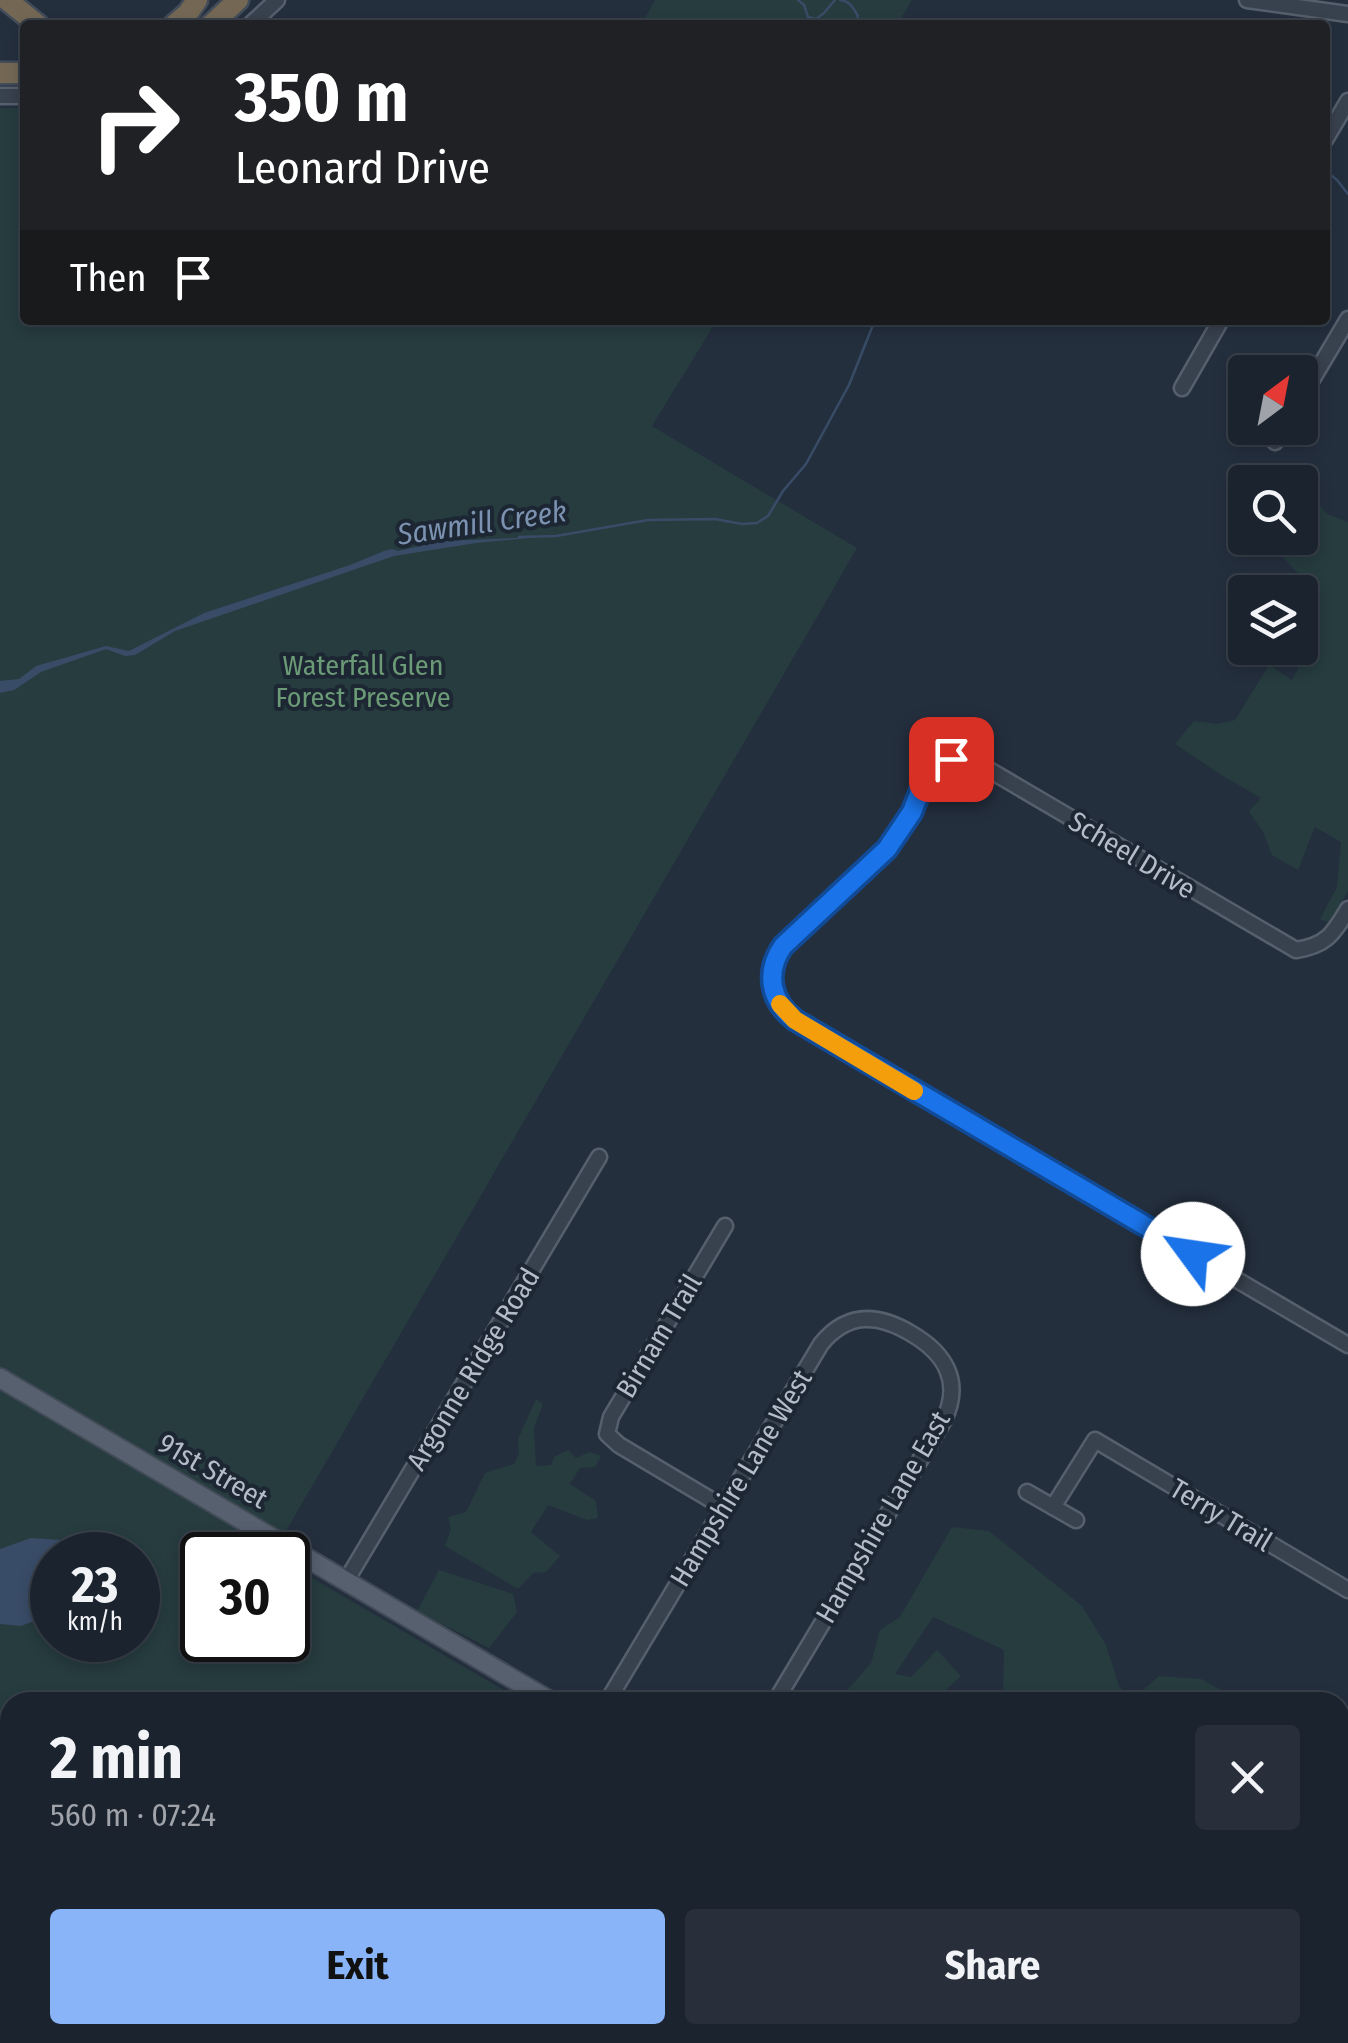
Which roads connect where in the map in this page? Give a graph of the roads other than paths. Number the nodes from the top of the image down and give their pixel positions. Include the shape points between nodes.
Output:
1 (7, 0) edge
2 (198, 0) edge
3 (238, 0) edge
4 (277, 0) edge
5 (1247, 0) edge
6 (1348, 14) edge
7 (32, 20) edge
8 (180, 20) edge
9 (216, 20) edge
10 (255, 20) edge
11 (1348, 102) edge
12 (1330, 132) edge
13 (1348, 319) edge
14 (1218, 325) edge
15 (1318, 370) edge
16 (1182, 388) dead end
17 (1348, 909) edge
18 (599, 1156) dead end
19 (725, 1226) dead end
20 (915, 1336) joint
21 (1348, 1345) edge
22 (0, 1378) edge
23 (1027, 1492) dead end
24 (724, 1507) junction
25 (1053, 1508) junction
26 (1076, 1520) dead end
27 (346, 1581) junction
28 (1348, 1590) edge
29 (535, 1692) edge
30 (613, 1692) edge
31 (781, 1692) edge

1 - 7 highway
2 - 8 highway
3 - 9 highway
4 - 10 street
5 - 6 street
11 - 12 street
13 - 15 street
14 - 16 street
17 - 21 street, Scheel Drive via 1323,942 1296,950 990,771 951,759 926,776 887,849 778,952 772,970 772,989 786,1012 810,1029
18 - 27 street, Argonne Ridge Road
19 - 24 street, Birnam Trail via 607,1434
20 - 24 street, Hampshire Lane West via 875,1319 856,1319 832,1332
20 - 31 street, Hampshire Lane East via 936,1351 951,1376 947,1413
22 - 27 main road, 91st Street
23 - 25 street
24 - 30 street, Hampshire Lane West
25 - 26 street
25 - 28 street, Terry Trail via 1094,1440
27 - 29 main road, 91st Street

